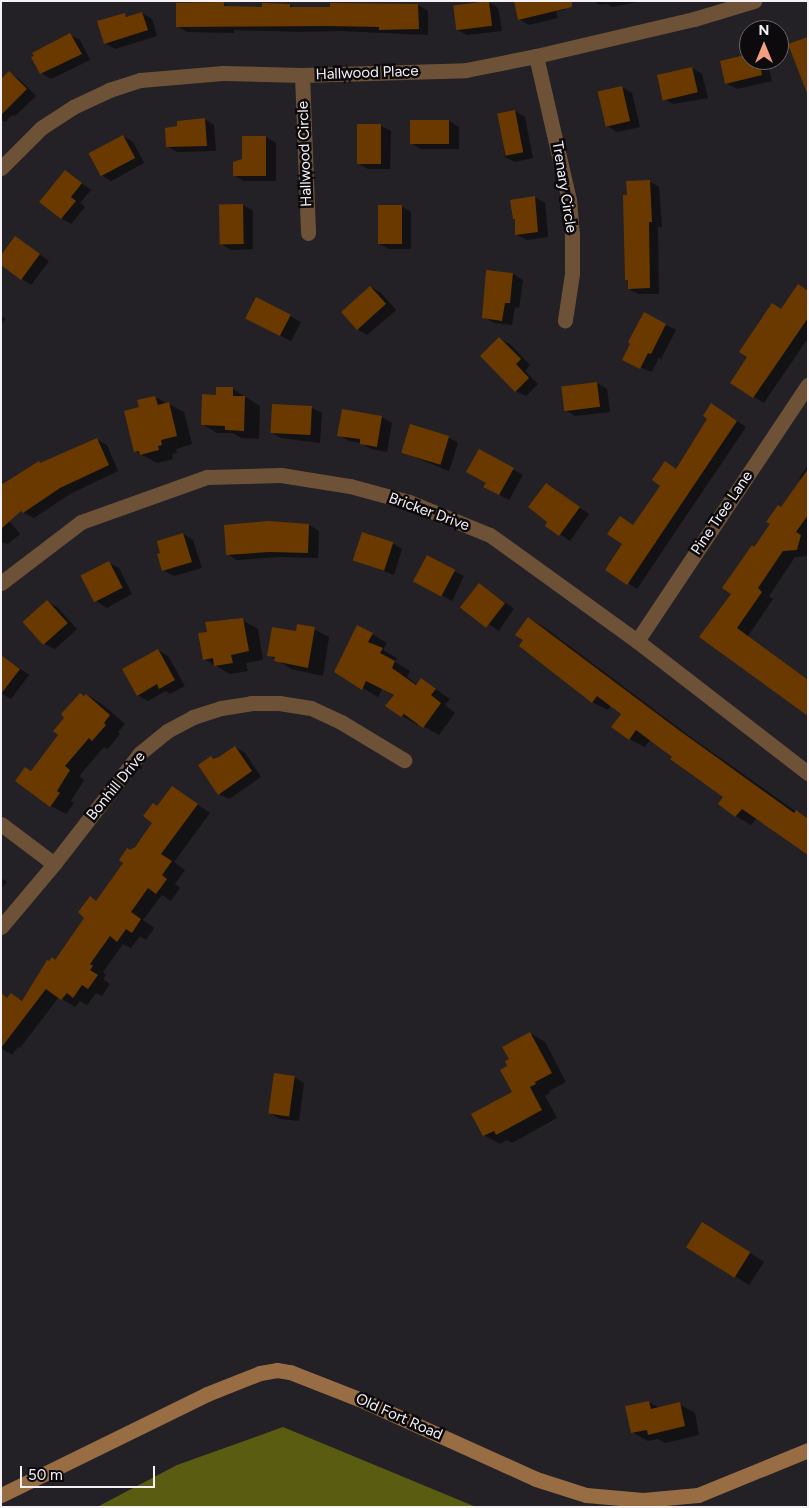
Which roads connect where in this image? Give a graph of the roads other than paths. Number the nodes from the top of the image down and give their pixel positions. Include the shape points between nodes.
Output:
1 (754, 1) edge
2 (536, 56) junction
3 (302, 75) junction
4 (1, 168) edge
5 (308, 233) dead end
6 (565, 320) dead end
7 (808, 385) edge
8 (1, 584) edge
9 (637, 641) junction
10 (404, 760) dead end
11 (808, 772) edge
12 (1, 824) edge
13 (54, 864) junction
14 (1, 927) edge
15 (808, 1450) edge
16 (1, 1495) edge

1 - 2 street, Hallwood Place via 694,19
2 - 3 street, Hallwood Place via 466,70
2 - 6 street, Trenary Circle via 569,200 572,274
3 - 4 street, Hallwood Place via 222,73 140,80 110,90 65,112 41,128
3 - 5 street, Hallwood Circle
7 - 9 street, Pine Tree Lane
8 - 9 street, Bricker Drive via 81,522 207,477 281,475 350,486 409,502 490,535
9 - 11 street, Bricker Drive
10 - 13 street, Bonhill Drive via 311,708 251,703 221,708 193,717 167,731 140,753
12 - 13 street
13 - 14 street, Bonhill Drive
15 - 16 main road, Old Fort Road via 698,1495 643,1500 586,1495 536,1479 359,1399 277,1370 260,1373 207,1394

